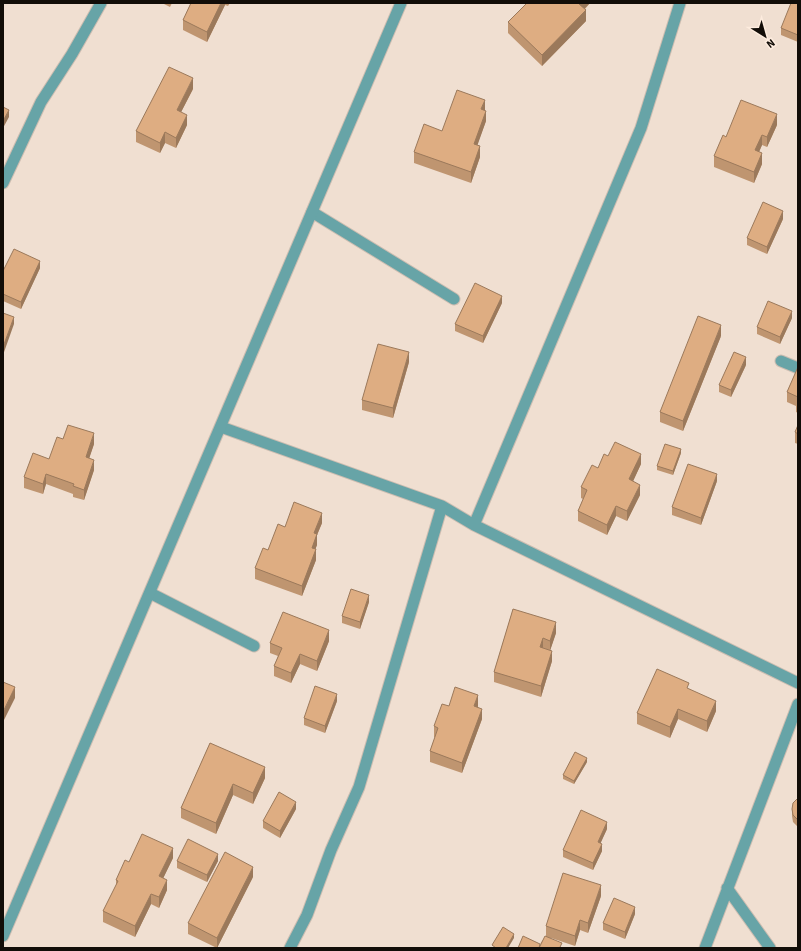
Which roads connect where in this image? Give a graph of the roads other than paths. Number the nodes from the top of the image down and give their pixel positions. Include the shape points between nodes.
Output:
1 (101, 3) edge
2 (401, 3) edge
3 (680, 3) edge
4 (3, 183) edge
5 (312, 212) junction
6 (454, 299) dead end
7 (781, 361) dead end
8 (798, 368) edge
9 (221, 427) junction
10 (442, 506) junction
11 (474, 525) junction
12 (150, 593) junction
13 (254, 646) dead end
14 (798, 683) edge
15 (798, 704) edge
16 (727, 888) junction
17 (3, 936) edge
18 (290, 948) edge
19 (705, 948) edge
20 (770, 948) edge

1 - 4 street via 41,102
2 - 5 street
3 - 11 street via 642,128
5 - 6 street
5 - 9 street
7 - 8 street
9 - 10 street
9 - 12 street
10 - 11 street
10 - 18 street via 359,787 330,850 307,915
11 - 14 street
12 - 13 street
12 - 17 street
15 - 16 street
16 - 19 street
16 - 20 street

